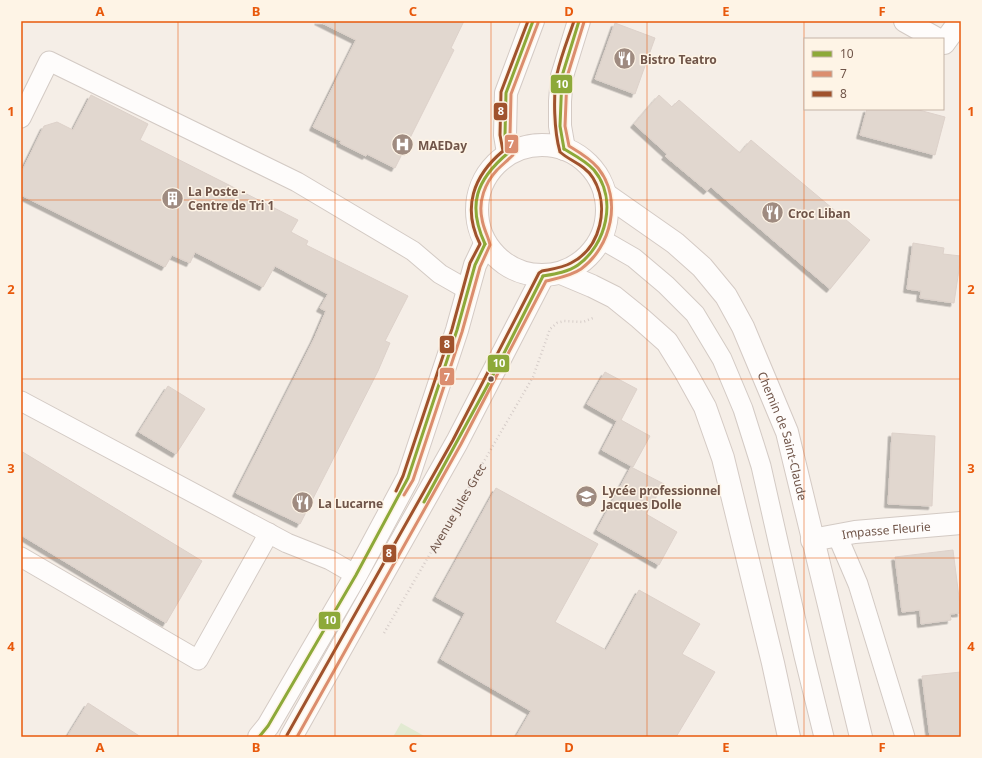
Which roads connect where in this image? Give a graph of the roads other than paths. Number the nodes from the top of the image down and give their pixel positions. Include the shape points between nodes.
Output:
1 (533, 21) edge
2 (580, 21) edge
3 (905, 21) edge
4 (960, 21) edge
5 (935, 38) edge
6 (944, 43) edge
7 (21, 118) edge
8 (564, 149) junction
9 (508, 154) junction
10 (605, 194) junction
11 (601, 239) junction
12 (485, 244) junction
13 (552, 275) junction
14 (468, 290) junction
15 (21, 401) edge
16 (961, 523) edge
17 (269, 533) junction
18 (837, 535) junction
19 (812, 540) junction
20 (21, 557) edge
21 (356, 575) junction
22 (259, 737) edge
23 (291, 737) edge
24 (789, 737) edge
25 (824, 737) edge
26 (861, 737) edge
27 (905, 737) edge

1 - 9 street via 506,93 505,135
2 - 8 street via 562,76 560,120
3 - 5 street
4 - 6 street
7 - 14 lane via 49,61 297,182 413,251 440,274
8 - 9 street via 545,144 526,146
8 - 10 street via 582,159 597,175
9 - 12 street via 487,174 479,190 476,209 478,227
10 - 11 street via 607,217
10 - 19 street, Chemin de Saint-Claude via 675,243 702,267 726,296 743,327 787,432
11 - 13 street via 591,254 577,266
11 - 25 lane via 634,258 666,285 695,314 722,360 743,409 762,466
12 - 13 street via 500,261 520,273
12 - 14 street via 475,265
13 - 23 street
13 - 24 street via 592,286 614,298 640,318 667,342 705,407 723,458
14 - 21 street via 408,478
15 - 17 lane
16 - 18 street, Impasse Fleurie
17 - 20 lane via 198,660
17 - 21 lane via 330,560
18 - 19 street, Impasse Fleurie
18 - 27 lane via 858,584
19 - 26 street, Chemin de Saint-Claude
21 - 22 street via 268,726

